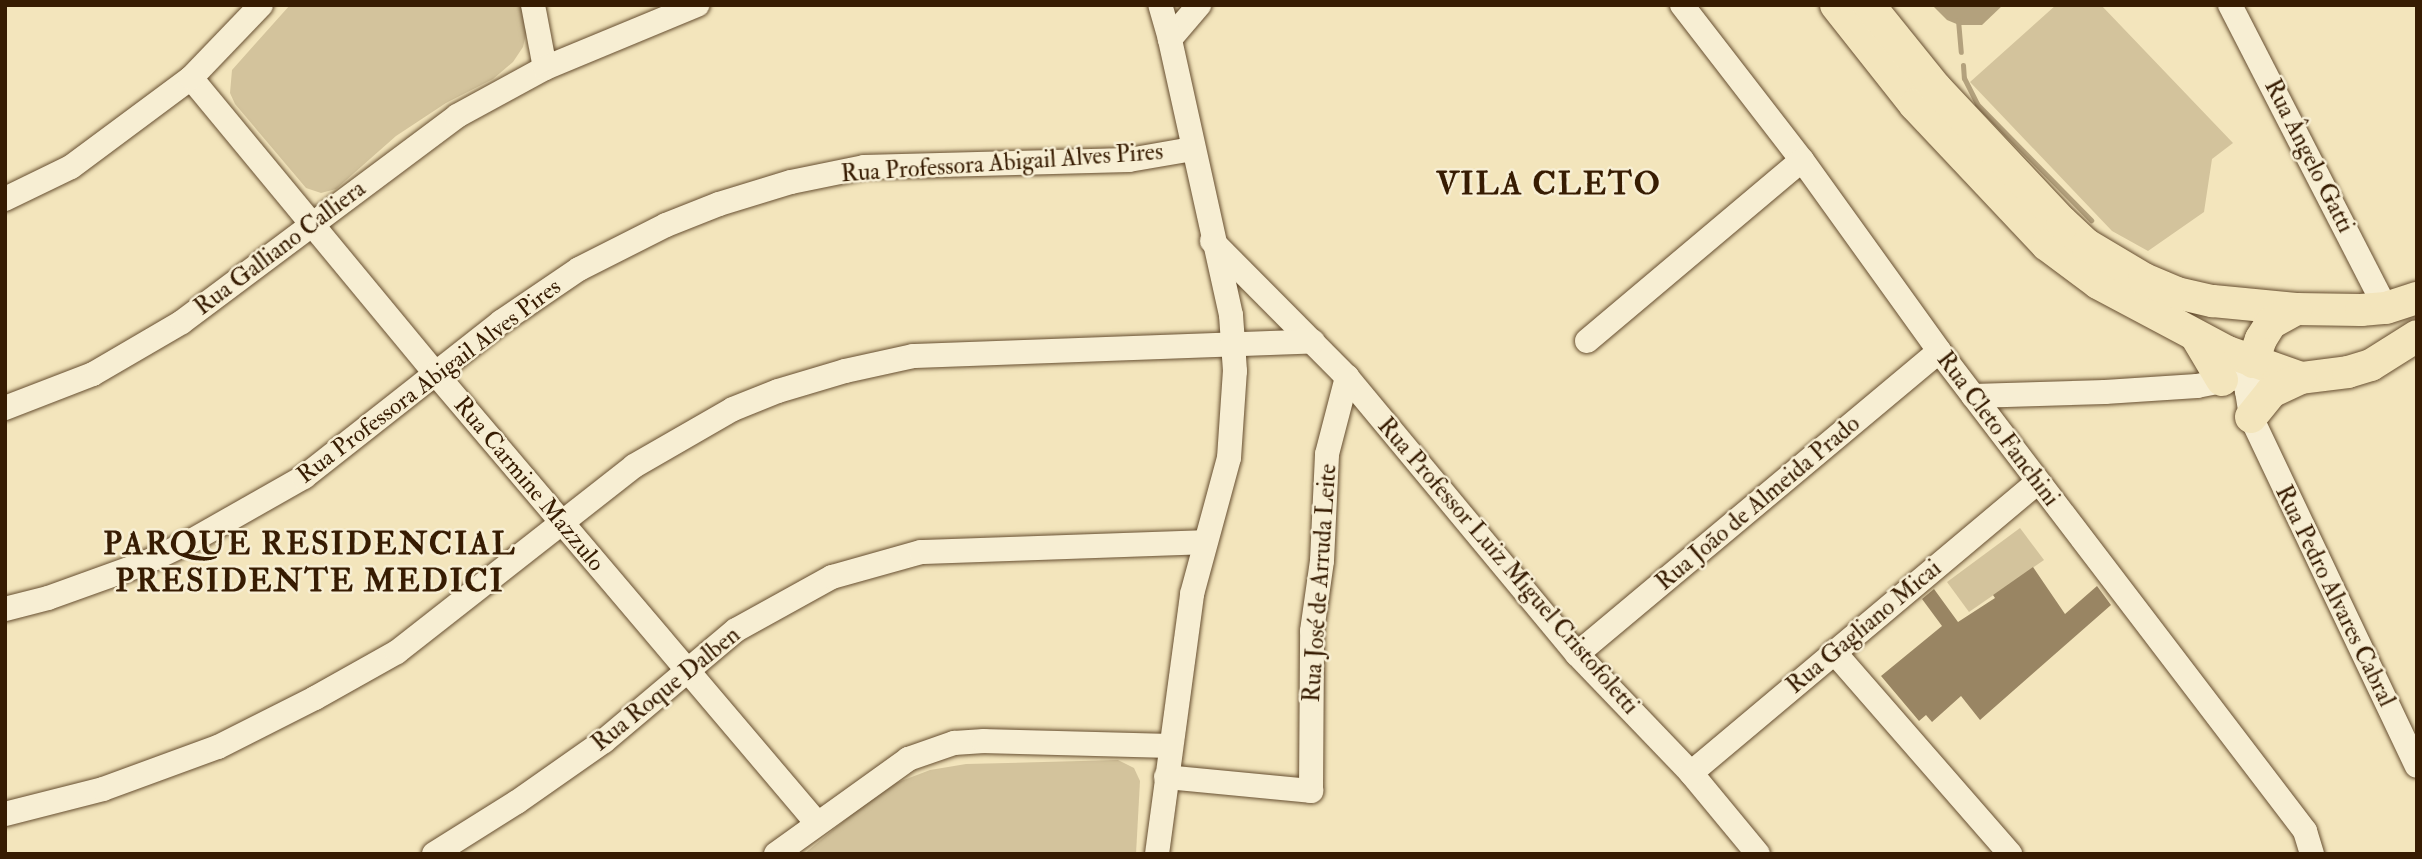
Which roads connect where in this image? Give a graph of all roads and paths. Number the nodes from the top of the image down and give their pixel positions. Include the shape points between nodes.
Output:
1 (261, 5) edge
2 (533, 5) edge
3 (1160, 5) edge
4 (1199, 5) edge
5 (1682, 5) edge
6 (1836, 5) edge
7 (1869, 5) edge
8 (2230, 5) edge
9 (691, 6) edge
10 (1170, 38) junction
11 (545, 68) junction
12 (191, 78) junction
13 (1193, 149) junction
14 (1801, 160) junction
15 (5, 199) edge
16 (310, 224) junction
17 (1212, 241) junction
18 (2417, 298) edge
19 (2386, 308) junction
20 (2296, 309) junction
21 (2415, 340) edge
22 (1313, 341) junction
23 (1587, 341) dead end
24 (1234, 345) junction
25 (1939, 351) junction
26 (436, 374) junction
27 (1346, 377) junction
28 (2242, 391) junction
29 (1973, 396) junction
30 (5, 408) edge
31 (2038, 482) junction
32 (562, 523) junction
33 (1205, 542) junction
34 (5, 609) edge
35 (1834, 652) junction
36 (1577, 654) junction
37 (686, 670) junction
38 (1169, 746) junction
39 (2417, 766) edge
40 (1691, 773) junction
41 (1166, 778) junction
42 (5, 814) edge
43 (816, 822) junction
44 (434, 854) edge
45 (776, 854) edge
46 (1157, 854) edge
47 (1758, 854) edge
48 (2010, 854) edge
49 (2312, 854) edge

1 - 12 street
2 - 11 street
3 - 10 street
4 - 10 street
5 - 14 street, Rua Cleto Fanchini
6 - 28 main road via 1915,105 2047,246 2098,283 2196,335
7 - 20 main road via 1936,88 2087,245 2177,293
8 - 19 street, Rua Ângelo Gatti
9 - 11 street, Rua Galliano Calliera
10 - 13 street
11 - 16 street, Rua Galliano Calliera via 457,116
12 - 15 street via 71,167
12 - 16 street, Rua Carmine Mazzulo
13 - 17 street
13 - 26 street, Rua Professora Abigail Alves Pires via 1129,160 864,167 791,182 719,204 616,248 502,321
14 - 23 street
14 - 25 street, Rua Cleto Fanchini
16 - 26 street, Rua Carmine Mazzulo
16 - 30 street, Rua Galliano Calliera via 182,322 93,374
17 - 22 street, Rua Professor Luiz Miguel Cristofoletti
17 - 24 street
18 - 19 main road
19 - 20 main road
20 - 28 main road via 2272,323 2261,339
21 - 28 main road via 2371,365 2348,372 2301,378 2271,391
22 - 24 street
22 - 27 street, Rua Professor Luiz Miguel Cristofoletti
24 - 32 street via 914,356 845,371 778,391 688,433 634,466
24 - 33 street via 1229,458
25 - 29 street, Rua Cleto Fanchini
25 - 36 street, Rua João de Almeida Prado
26 - 32 street, Rua Carmine Mazzulo
26 - 34 street, Rua Professora Abigail Alves Pires via 304,477 193,540 145,563
27 - 36 street, Rua Professor Luiz Miguel Cristofoletti
27 - 41 street, Rua José de Arruda Leite via 1327,454 1322,561 1312,631 1311,791
28 - 29 street
28 - 39 street, Rua Pedro Alvares Cabral
29 - 31 street, Rua Cleto Fanchini
31 - 35 street, Rua Gagliano Micai
31 - 49 street, Rua Cleto Fanchini via 2305,831
32 - 37 street, Rua Carmine Mazzulo
32 - 42 street via 397,652 315,698 218,747 103,789
33 - 37 street, Rua Roque Dalben via 921,552 832,577 736,630
33 - 38 street via 1192,594
35 - 40 street, Rua Gagliano Micai
35 - 48 street
36 - 40 street, Rua Professor Luiz Miguel Cristofoletti
37 - 43 street, Rua Carmine Mazzulo
37 - 44 street, Rua Roque Dalben via 604,741
38 - 41 street
38 - 43 street via 954,743 908,759
40 - 47 street, Rua Professor Luiz Miguel Cristofoletti
41 - 46 street
43 - 45 street

